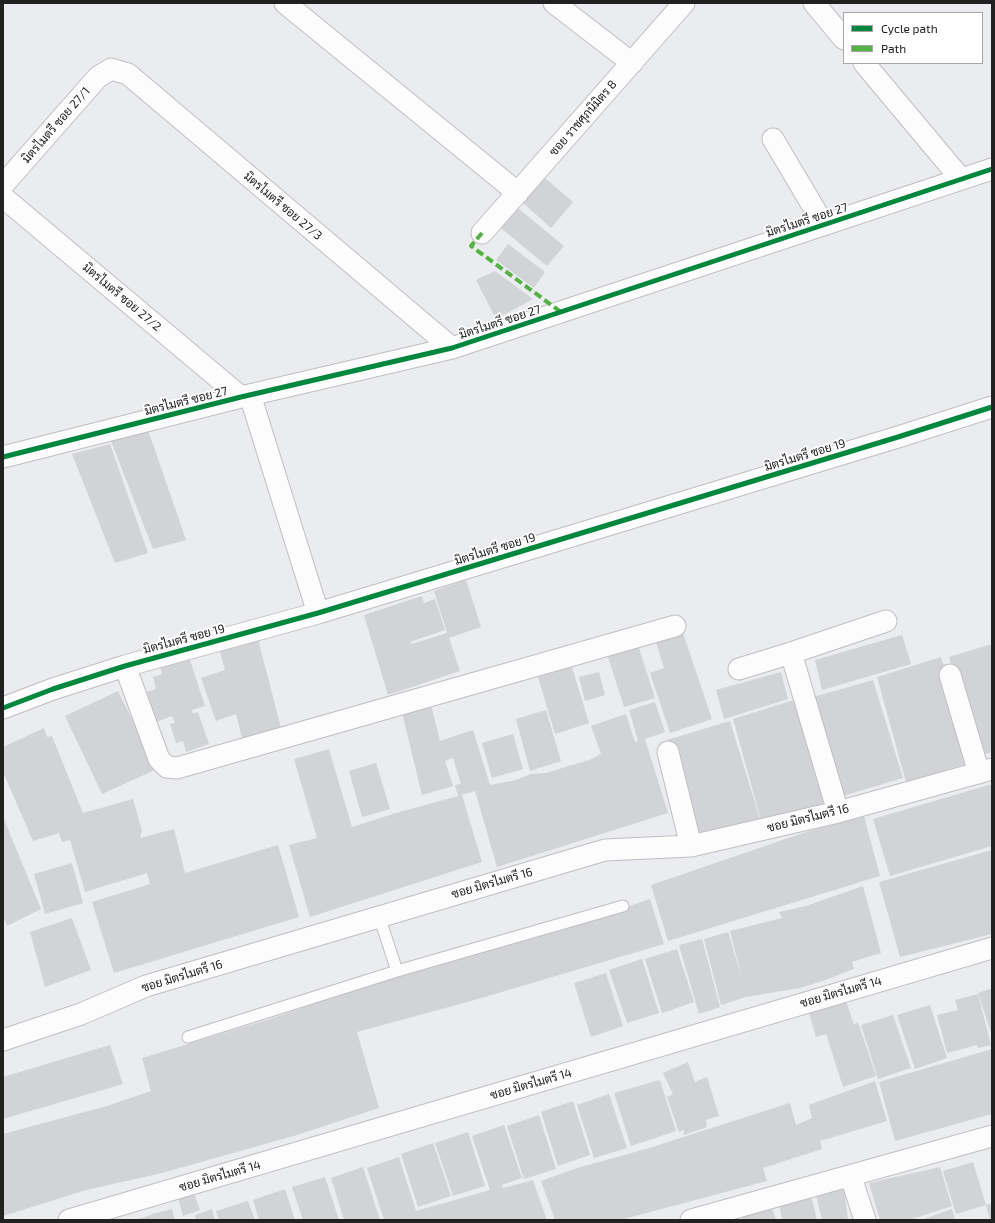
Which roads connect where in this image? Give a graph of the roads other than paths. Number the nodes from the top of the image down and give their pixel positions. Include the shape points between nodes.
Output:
1 (285, 3) edge
2 (554, 3) edge
3 (684, 3) edge
4 (814, 3) edge
5 (843, 38) edge
6 (632, 63) junction
7 (865, 64) edge
8 (111, 69) joint
9 (773, 139) dead end
10 (992, 169) edge
11 (961, 179) junction
12 (3, 185) edge
13 (518, 193) junction
14 (3, 197) edge
15 (824, 225) junction
16 (482, 233) dead end
17 (452, 348) junction
18 (245, 396) junction
19 (992, 407) edge
20 (3, 458) edge
21 (318, 613) junction
22 (886, 621) dead end
23 (675, 626) dead end
24 (791, 653) junction
25 (125, 666) junction
26 (739, 669) dead end
27 (950, 675) dead end
28 (3, 708) edge
29 (668, 752) dead end
30 (985, 771) edge
31 (838, 812) junction
32 (691, 846) junction
33 (623, 906) dead end
34 (379, 916) junction
35 (992, 948) edge
36 (397, 971) junction
37 (188, 1037) dead end
38 (3, 1040) edge
39 (992, 1136) edge
40 (851, 1176) junction
41 (69, 1220) edge
42 (691, 1220) edge
43 (865, 1220) edge

1 - 13 street
2 - 6 street
3 - 6 street, ซอย ราชศุภนิมิตร 8
4 - 5 street
6 - 13 street, ซอย ราชศุภนิมิตร 8
7 - 11 street
8 - 12 street, มิตรไมตรี ซอย 27/1 via 98,77
8 - 17 street, มิตรไมตรี ซอย 27/3 via 128,74
9 - 15 street
10 - 11 street, มิตรไมตรี ซอย 27
11 - 15 street, มิตรไมตรี ซอย 27
13 - 16 street, ซอย ราชศุภนิมิตร 8
14 - 18 street, มิตรไมตรี ซอย 27/2
15 - 17 street, มิตรไมตรี ซอย 27
17 - 18 street, มิตรไมตรี ซอย 27
18 - 20 street, มิตรไมตรี ซอย 27
18 - 21 street
19 - 21 street, มิตรไมตรี ซอย 19
21 - 25 street, มิตรไมตรี ซอย 19
22 - 24 street
23 - 25 street via 177,768 167,767 159,759
24 - 26 street
24 - 31 street
25 - 28 street, มิตรไมตรี ซอย 19
27 - 30 street
29 - 32 street
30 - 31 street, ซอย มิตรไมตรี 16
31 - 32 street, ซอย มิตรไมตรี 16
32 - 34 street, ซอย มิตรไมตรี 16 via 605,850
33 - 36 lane
34 - 36 lane
34 - 38 street, ซอย มิตรไมตรี 16 via 146,986 81,1014
35 - 41 street, ซอย มิตรไมตรี 14
36 - 37 lane
39 - 40 street
40 - 42 street
40 - 43 street

